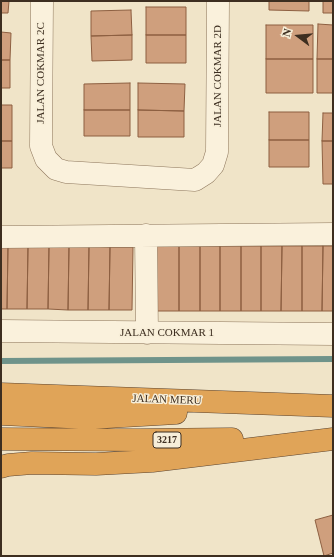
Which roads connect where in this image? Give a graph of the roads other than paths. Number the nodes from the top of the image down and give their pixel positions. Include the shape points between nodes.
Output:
1 (42, 1) edge
2 (218, 1) edge
3 (217, 152) joint
4 (333, 234) edge
5 (146, 235) junction
6 (1, 237) edge
7 (1, 331) edge
8 (147, 333) junction
9 (333, 334) edge
10 (1, 394) edge
11 (324, 406) edge
12 (1, 414) edge
13 (333, 438) edge
14 (1, 439) edge
15 (1, 467) edge

1 - 3 street, JALAN COKMAR 2C via 41,146 46,159 56,169 66,172 195,180 213,165
2 - 3 street, JALAN COKMAR 2D
4 - 5 street
5 - 6 street
5 - 8 street
7 - 8 street, JALAN COKMAR 1
8 - 9 street, JALAN COKMAR 1
10 - 11 highway, JALAN MERU
11 - 12 highway via 89,418
13 - 14 highway, 3217
13 - 15 highway via 152,461

